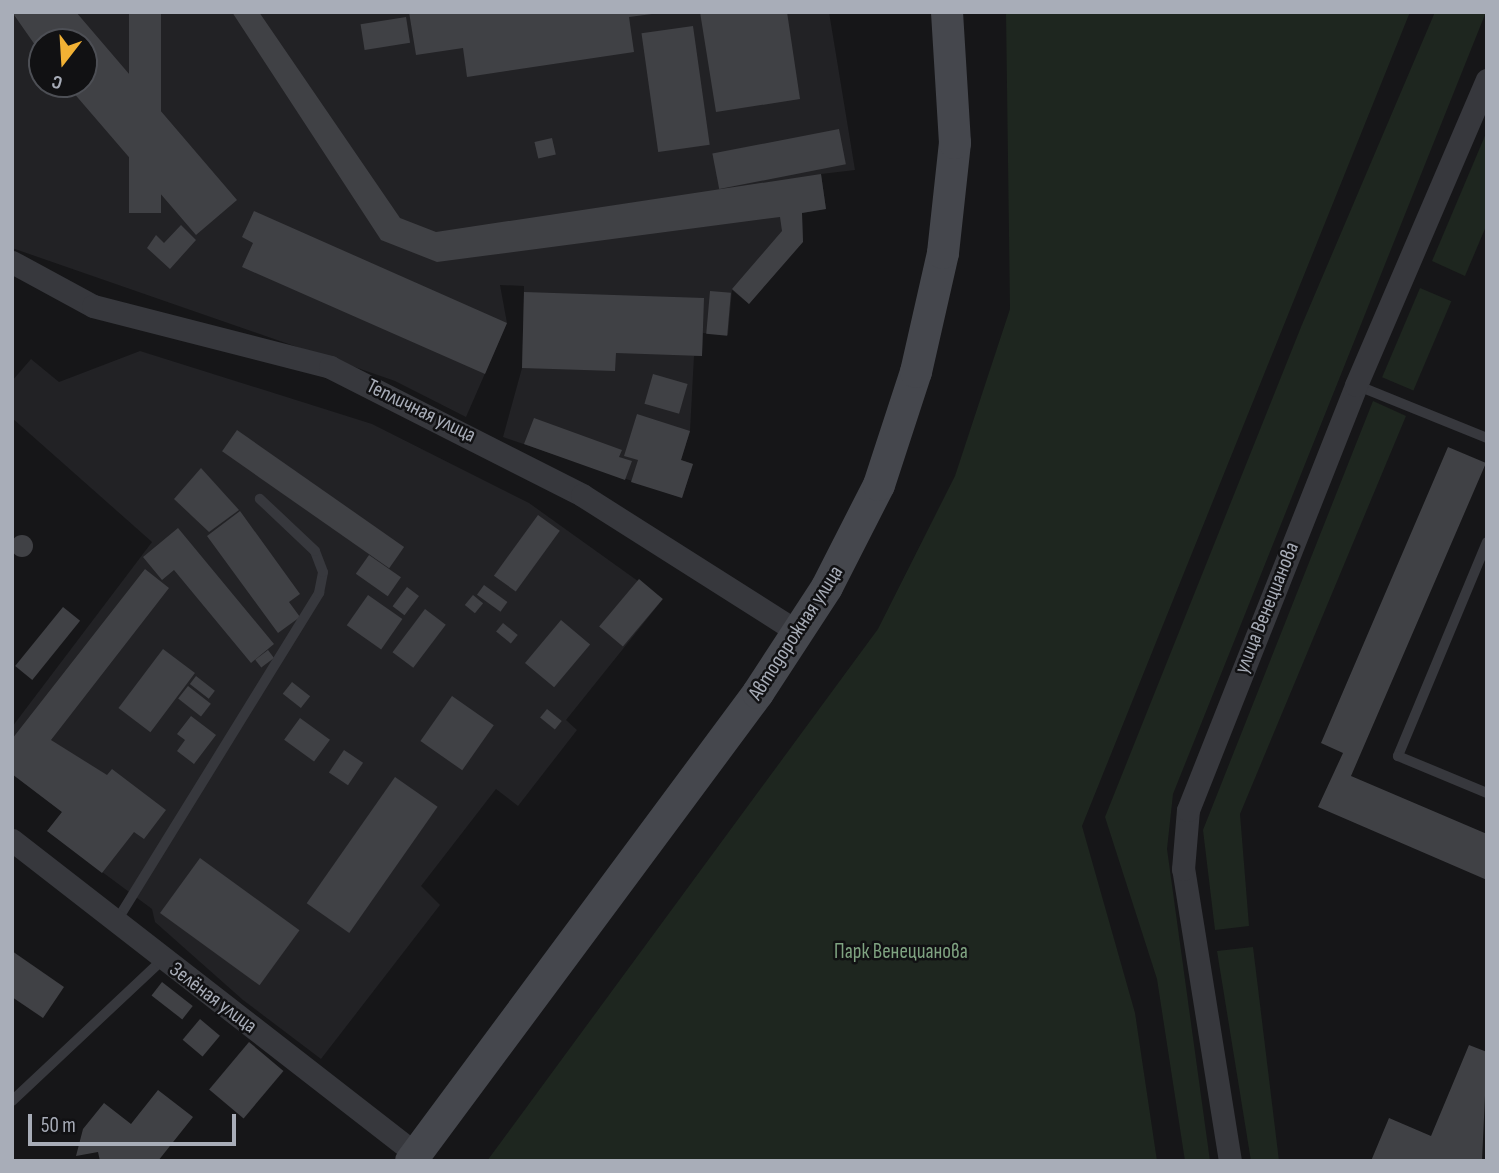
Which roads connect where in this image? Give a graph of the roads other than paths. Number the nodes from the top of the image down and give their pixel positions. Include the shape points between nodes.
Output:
1 (947, 12) edge
2 (1487, 80) edge
3 (12, 262) edge
4 (1356, 385) junction
5 (1487, 438) edge
6 (260, 499) dead end
7 (1487, 542) edge
8 (798, 632) junction
9 (1487, 793) edge
10 (12, 840) edge
11 (116, 922) junction
12 (162, 960) junction
13 (12, 1101) edge
14 (413, 1157) edge
15 (1230, 1161) edge

1 - 8 main road, Автодорожная улица via 955,143 930,319 879,485
2 - 4 street, улица Венецианова
3 - 8 street, Тепличная улица via 93,306 330,367 582,495
4 - 5 lane
4 - 15 street, улица Венецианова via 1184,826 1183,869
6 - 11 lane via 316,551 323,572 319,593
7 - 9 lane via 1398,757
8 - 14 main road, Автодорожная улица
10 - 11 street, Зелёная улица
11 - 12 street, Зелёная улица
12 - 13 lane
12 - 14 street, Зелёная улица

